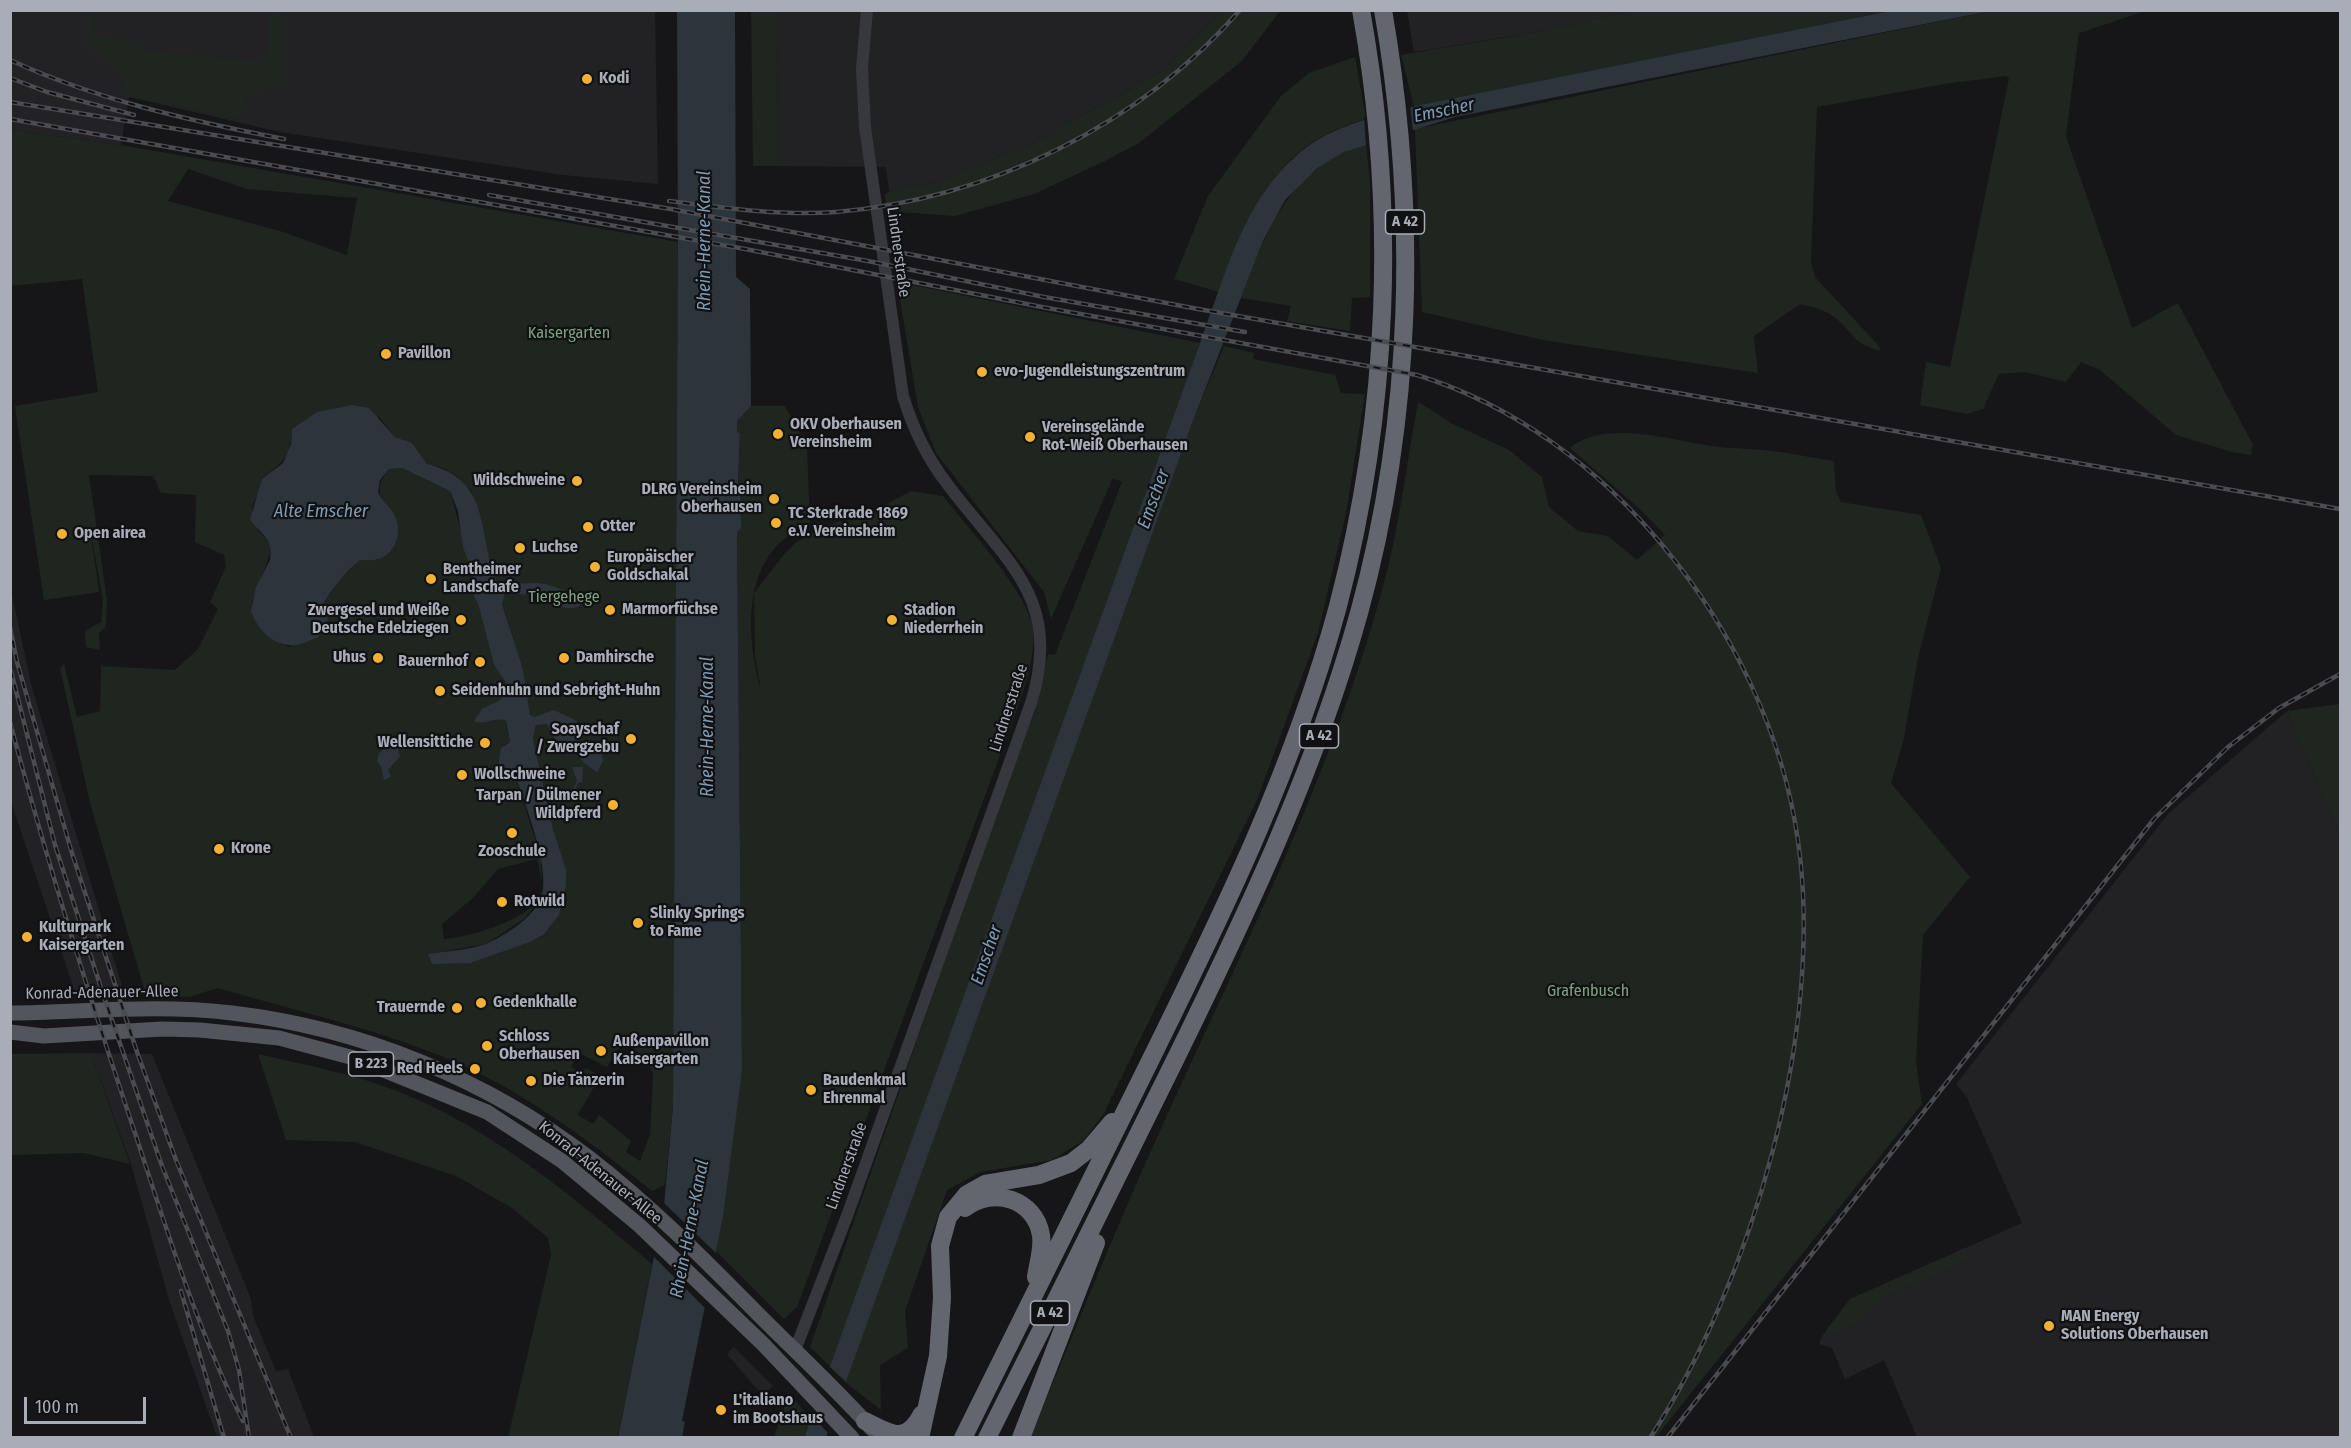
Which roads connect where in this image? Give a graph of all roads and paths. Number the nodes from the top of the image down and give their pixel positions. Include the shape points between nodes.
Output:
1 (867, 10) edge
2 (1361, 10) edge
3 (1383, 10) edge
4 (10, 1013) edge
5 (266, 1019) junction
6 (10, 1032) edge
7 (250, 1034) junction
8 (44, 1036) junction
9 (10, 1040) edge
10 (1129, 1102) junction
11 (1112, 1189) junction
12 (1031, 1299) junction
13 (800, 1355) junction
14 (792, 1374) junction
15 (929, 1399) junction
16 (859, 1414) junction
17 (849, 1433) edge
18 (880, 1437) edge
19 (920, 1437) edge
20 (930, 1437) edge
21 (963, 1437) edge
22 (987, 1437) edge
23 (1021, 1437) edge

1 - 13 street, Lindnerstraße via 862,69 865,127 903,396 930,459 1028,589 1038,618 1042,653 1031,703
2 - 10 highway, A 42 via 1383,186 1383,299 1372,432 1342,587 1307,704 1237,880
3 - 11 highway, A 42 via 1399,117 1406,229 1404,335 1386,489 1359,612 1312,755 1257,888
4 - 5 main road, Konrad-Adenauer-Allee / B 223 via 164,1008
5 - 7 main road
5 - 13 main road, Konrad-Adenauer-Allee / B 223 via 395,1052 472,1085 520,1111 572,1145 647,1206
6 - 8 main road, Konrad-Adenauer-Allee / B 223
7 - 8 main road, Konrad-Adenauer-Allee / B 223 via 162,1029
7 - 14 main road, Konrad-Adenauer-Allee / B 223 via 354,1058 487,1112 562,1161 640,1226
8 - 9 main road
10 - 12 highway, A 42
10 - 15 highway via 1089,1149 1071,1163 1039,1176 985,1184 967,1194 953,1209 939,1246 940,1337
11 - 22 highway, A 42
11 - 23 highway via 1082,1281
12 - 20 highway via 1041,1248 1036,1220 1021,1204 1008,1198 987,1197 973,1202 957,1216 949,1237 950,1336
12 - 21 highway, A 42
13 - 14 main road
13 - 16 main road, Konrad-Adenauer-Allee / B 223
14 - 17 main road, Konrad-Adenauer-Allee / B 223
15 - 16 highway via 916,1425 903,1434 889,1432
15 - 19 highway
16 - 18 main road, Konrad-Adenauer-Allee / B 223

